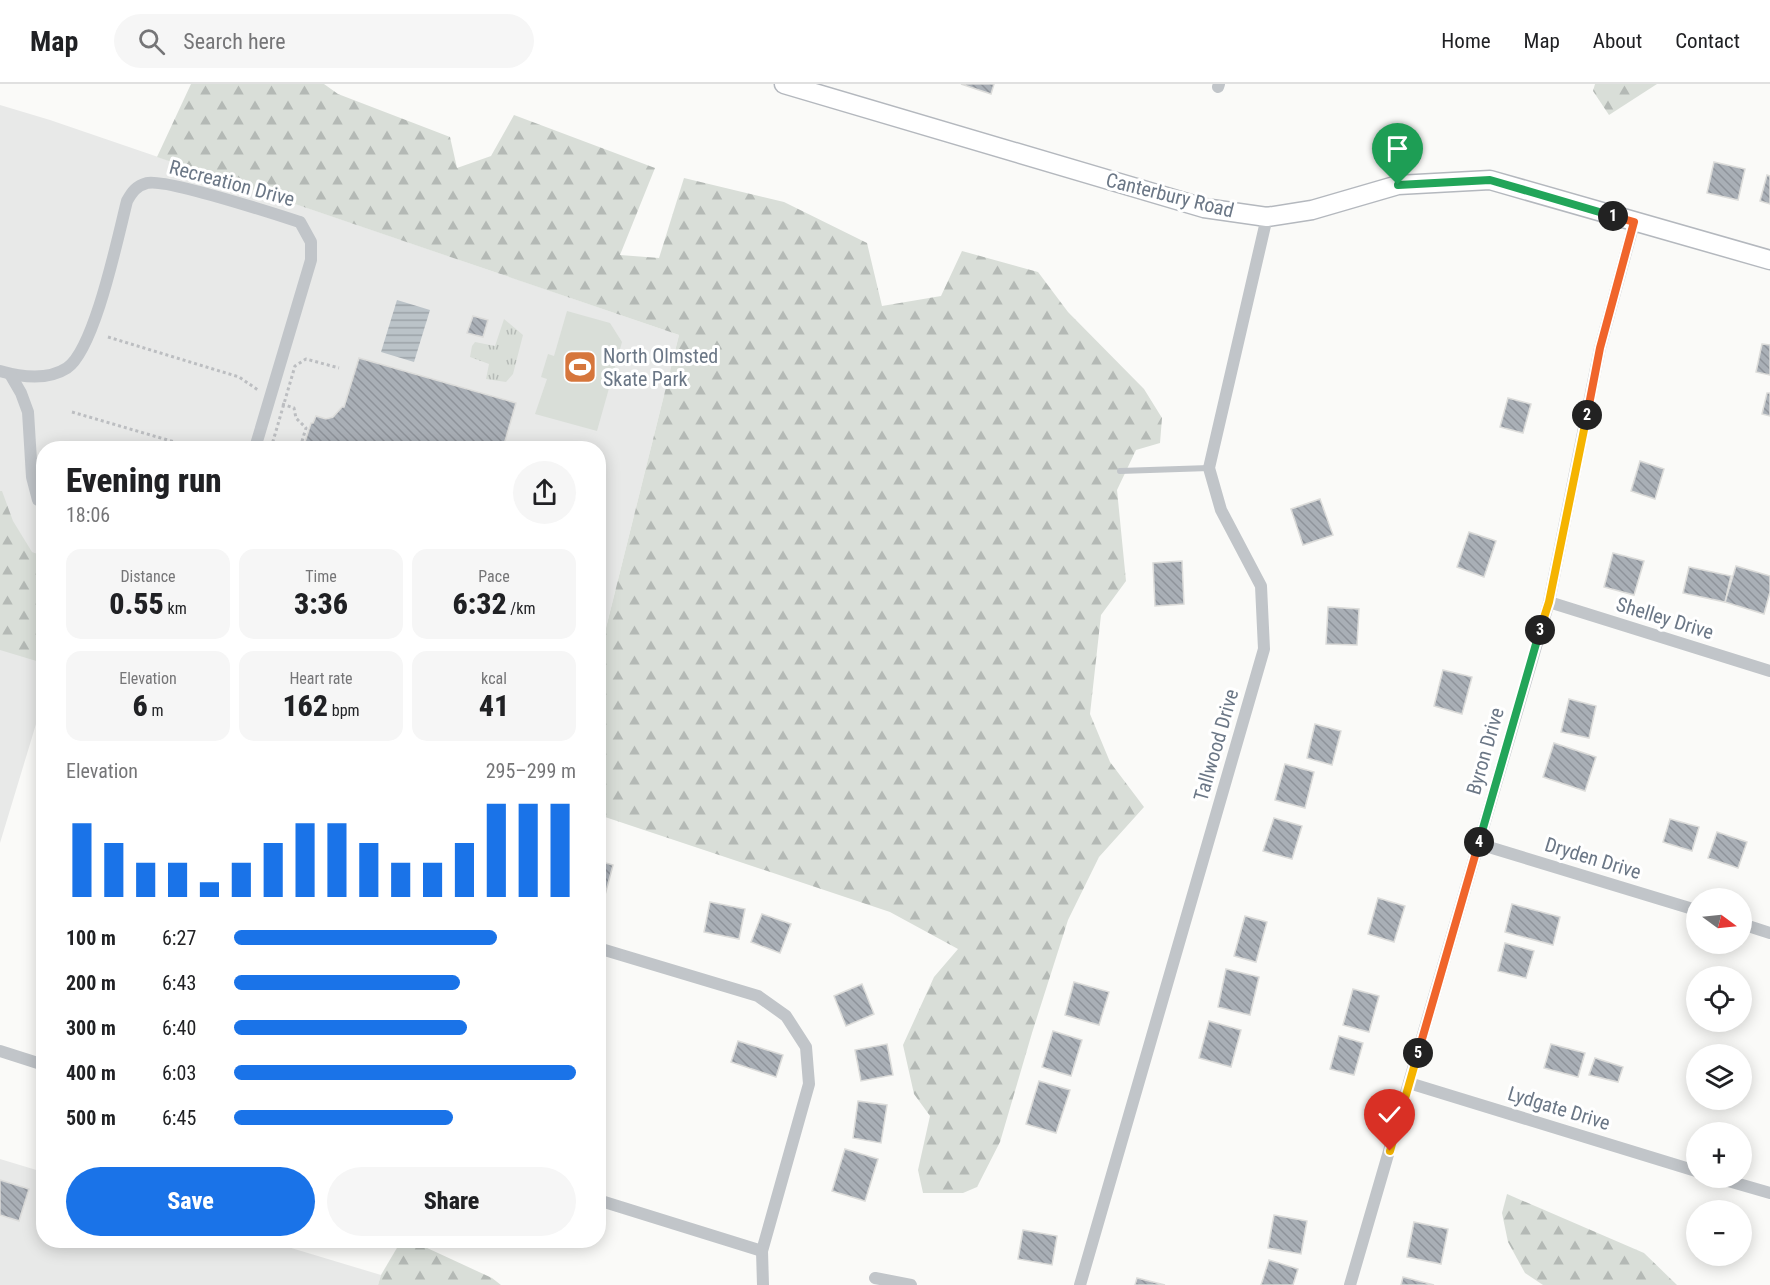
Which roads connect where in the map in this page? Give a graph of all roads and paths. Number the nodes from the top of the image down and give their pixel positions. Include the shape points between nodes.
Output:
1 (784, 84) edge
2 (1267, 217) junction
3 (1634, 222) junction
4 (1770, 260) edge
5 (108, 337) dead end
6 (339, 368) dead end
7 (5, 372) edge
8 (261, 393) dead end
9 (284, 405) junction
10 (72, 412) dead end
11 (171, 441) edge
12 (257, 441) edge
13 (273, 441) edge
14 (302, 441) edge
15 (1209, 468) junction
16 (1120, 471) dead end
17 (36, 492) edge
18 (1549, 602) junction
19 (1770, 671) edge
20 (1479, 844) junction
21 (1686, 907) edge
22 (1752, 927) edge
23 (1770, 933) edge
24 (606, 950) edge
25 (0, 1051) edge
26 (36, 1062) edge
27 (1409, 1083) junction
28 (1686, 1168) edge
29 (1752, 1188) edge
30 (1770, 1193) edge
31 (606, 1202) edge
32 (762, 1251) junction
33 (875, 1278) dead end
34 (762, 1285) edge
35 (911, 1285) edge
36 (1080, 1285) edge
37 (1350, 1285) edge

1 - 2 street, Canterbury Road via 1204,208
2 - 3 street, Canterbury Road via 1312,210 1398,185 1490,180
2 - 15 street, Tallwood Drive
3 - 4 street, Canterbury Road
3 - 18 street, Byron Drive via 1600,348
5 - 8 path via 239,377
6 - 9 path via 306,358 299,362
7 - 12 street, Recreation Drive via 23,378 55,374 68,367 81,351 98,310 127,201 134,189 149,182 171,185 300,222 311,242 311,260
7 - 17 street, Recreation Drive via 21,393 28,412
9 - 13 path
9 - 14 path via 294,408 296,418 306,428
10 - 11 path
15 - 16 lane
15 - 36 street, Tallwood Drive via 1221,510 1261,586 1264,648
18 - 19 street, Shelley Drive
18 - 20 street, Byron Drive
20 - 21 street, Dryden Drive
20 - 27 street, Byron Drive
22 - 23 street
24 - 32 street via 758,996 786,1016 806,1047 809,1084
25 - 26 street
27 - 28 street, Lydgate Drive
27 - 37 street, Byron Drive
29 - 30 street
31 - 32 street
32 - 34 street
33 - 35 street

